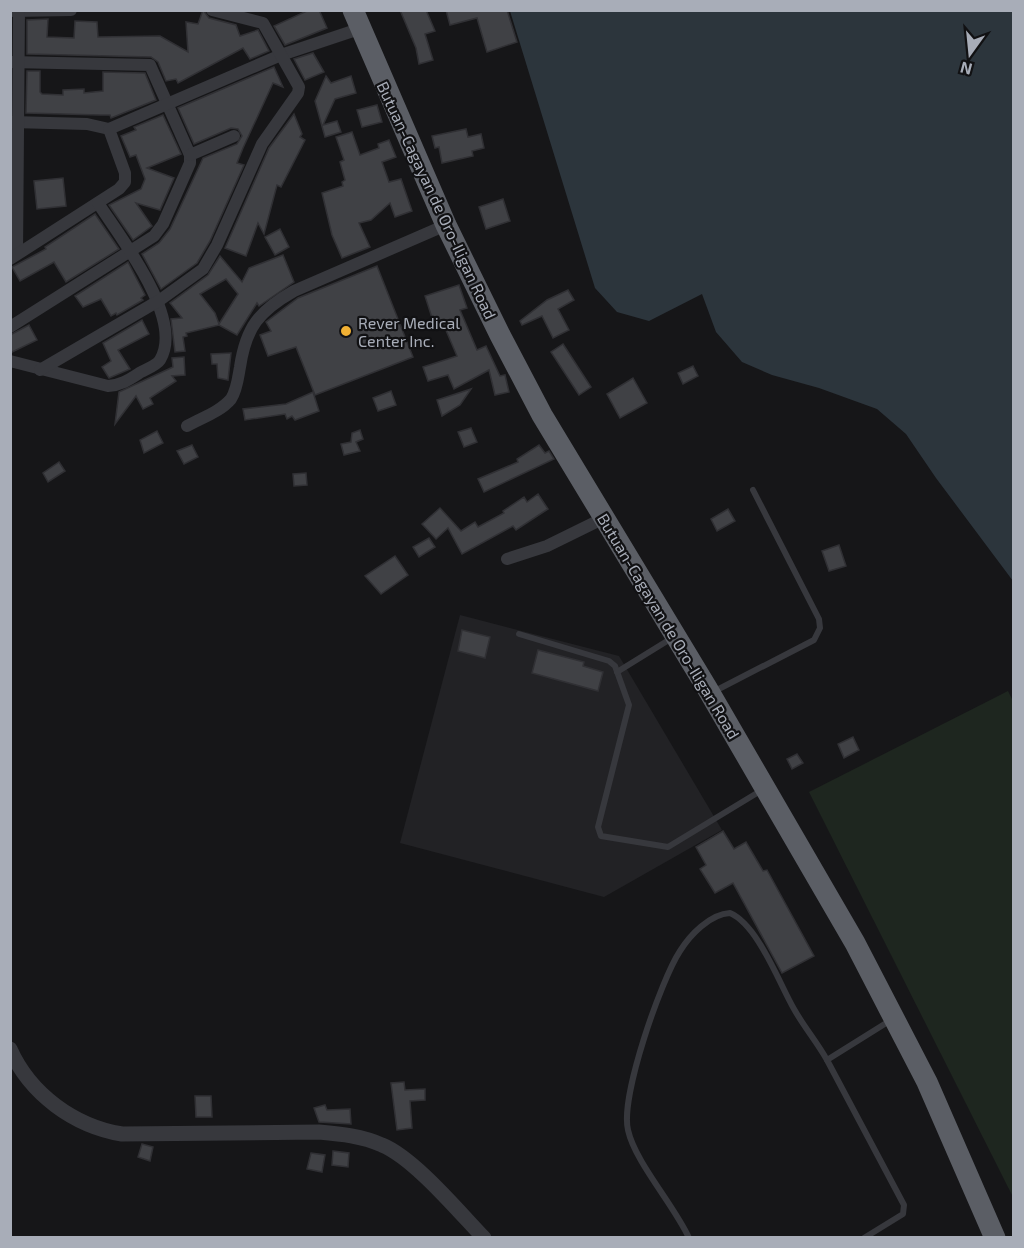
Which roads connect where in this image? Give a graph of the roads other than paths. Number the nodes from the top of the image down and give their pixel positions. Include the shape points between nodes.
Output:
1 (11, 10) edge
2 (71, 10) edge
3 (212, 10) edge
4 (19, 11) edge
5 (356, 19) edge
6 (281, 55) junction
7 (14, 62) edge
8 (167, 104) junction
9 (14, 122) edge
10 (109, 129) junction
11 (234, 136) dead end
12 (190, 155) junction
13 (14, 179) edge
14 (98, 203) junction
15 (447, 225) junction
16 (13, 235) edge
17 (129, 253) junction
18 (14, 256) edge
19 (158, 302) junction
20 (10, 327) edge
21 (10, 361) edge
22 (40, 370) junction
23 (187, 426) dead end
24 (753, 490) dead end
25 (604, 518) junction
26 (507, 559) dead end
27 (519, 634) dead end
28 (675, 636) junction
29 (617, 672) junction
30 (710, 694) junction
31 (765, 788) junction
32 (894, 1018) junction
33 (10, 1048) edge
34 (827, 1060) junction
35 (990, 1235) edge
36 (484, 1238) edge
37 (689, 1238) edge
38 (864, 1238) edge

1 - 4 street
2 - 4 street
3 - 6 street via 263,24
4 - 7 street
5 - 6 street
5 - 15 highway, Butuan-Cagayan de Oro-Iligan Road
6 - 8 street
6 - 19 street via 299,87 298,93 262,144 209,261
7 - 8 street via 150,65
7 - 9 street
8 - 10 street
8 - 12 street
9 - 10 street via 87,124
9 - 13 street
10 - 14 street via 125,182
11 - 12 street
12 - 17 street via 163,224 154,236
13 - 16 street
14 - 17 street
14 - 18 street
15 - 23 street via 273,303 263,311 244,343 238,382 230,400
15 - 25 highway, Butuan-Cagayan de Oro-Iligan Road via 542,415
16 - 18 street
17 - 19 street
17 - 20 street
19 - 22 street
19 - 22 street via 165,332 160,362 120,385 108,386
21 - 22 street
24 - 30 lane via 819,619 820,628 814,640
25 - 26 street via 547,546
25 - 28 highway, Butuan-Cagayan de Oro-Iligan Road
27 - 29 lane via 609,661
28 - 29 lane
28 - 30 highway, Butuan-Cagayan de Oro-Iligan Road
29 - 31 lane via 627,695 628,716 598,827 601,836 668,848
30 - 31 highway, Butuan-Cagayan de Oro-Iligan Road
31 - 32 highway, Butuan-Cagayan de Oro-Iligan Road
32 - 34 lane
32 - 35 highway, Butuan-Cagayan de Oro-Iligan Road via 927,1082
33 - 36 street via 24,1076 42,1094 66,1113 103,1131 319,1132 347,1134 384,1145 411,1165
34 - 37 lane via 752,933 730,914 696,930 665,981 628,1093 626,1119 633,1145
34 - 38 lane via 904,1205 903,1214 894,1222

